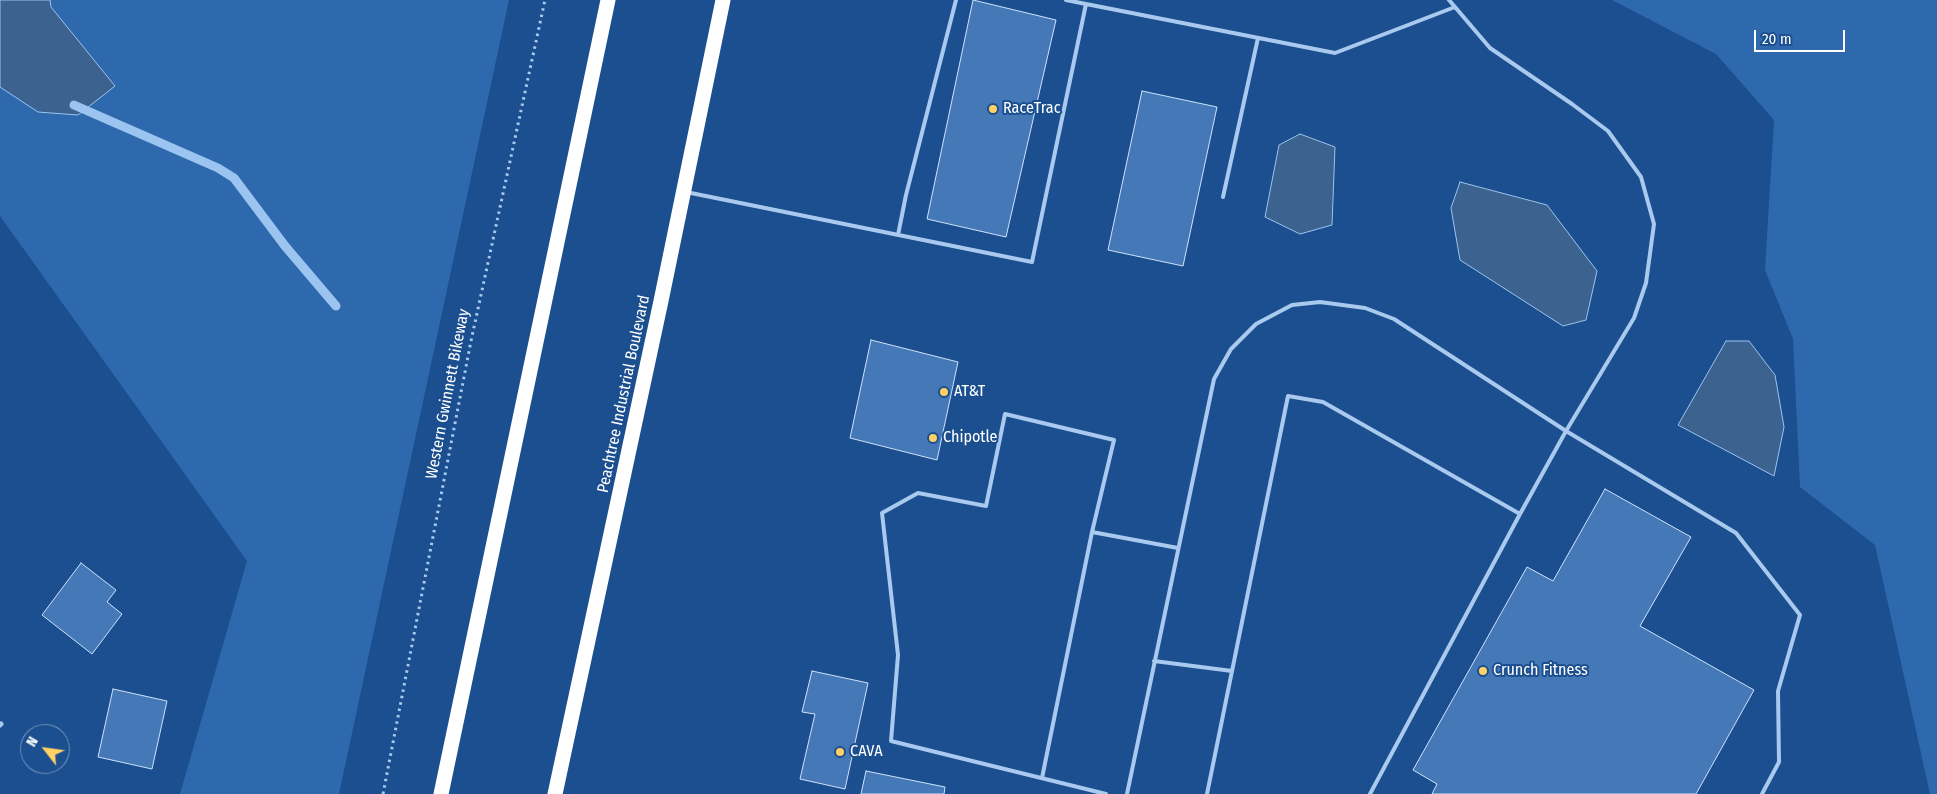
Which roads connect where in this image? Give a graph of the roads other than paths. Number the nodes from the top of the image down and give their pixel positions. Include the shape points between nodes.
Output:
1 (608, 0) edge
2 (723, 0) edge
3 (956, 0) edge
4 (1066, 0) edge
5 (1449, 0) edge
6 (1086, 4) junction
7 (1455, 7) junction
8 (1258, 38) junction
9 (684, 192) junction
10 (1223, 197) dead end
11 (898, 235) junction
12 (1566, 431) junction
13 (1520, 514) junction
14 (1092, 532) junction
15 (1178, 548) junction
16 (1154, 661) junction
17 (1232, 671) junction
18 (1042, 778) junction
19 (441, 794) edge
20 (556, 794) edge
21 (1106, 794) edge
22 (1127, 794) edge
23 (1207, 794) edge
24 (1370, 794) edge
25 (1762, 794) edge

1 - 19 highway
2 - 9 highway, Peachtree Industrial Boulevard
3 - 11 lane
4 - 6 lane
5 - 7 lane
6 - 8 lane
6 - 11 lane via 1032,262
7 - 8 lane via 1336,53
7 - 12 lane via 1490,48 1608,131 1641,177 1654,224 1646,283 1634,318
8 - 10 lane
9 - 11 lane
9 - 20 highway, Peachtree Industrial Boulevard
12 - 13 lane
12 - 15 lane via 1394,319 1365,308 1338,304 1292,304 1256,324 1231,349 1214,379
12 - 25 lane via 1736,534 1800,614 1778,691 1779,762
13 - 17 lane via 1323,402 1288,396
13 - 24 lane
14 - 15 lane
14 - 18 lane
14 - 18 lane via 1114,440 1005,414 986,506 918,492 882,513 898,655 891,741
15 - 16 lane
16 - 17 lane
16 - 22 lane
17 - 23 lane
18 - 21 lane

